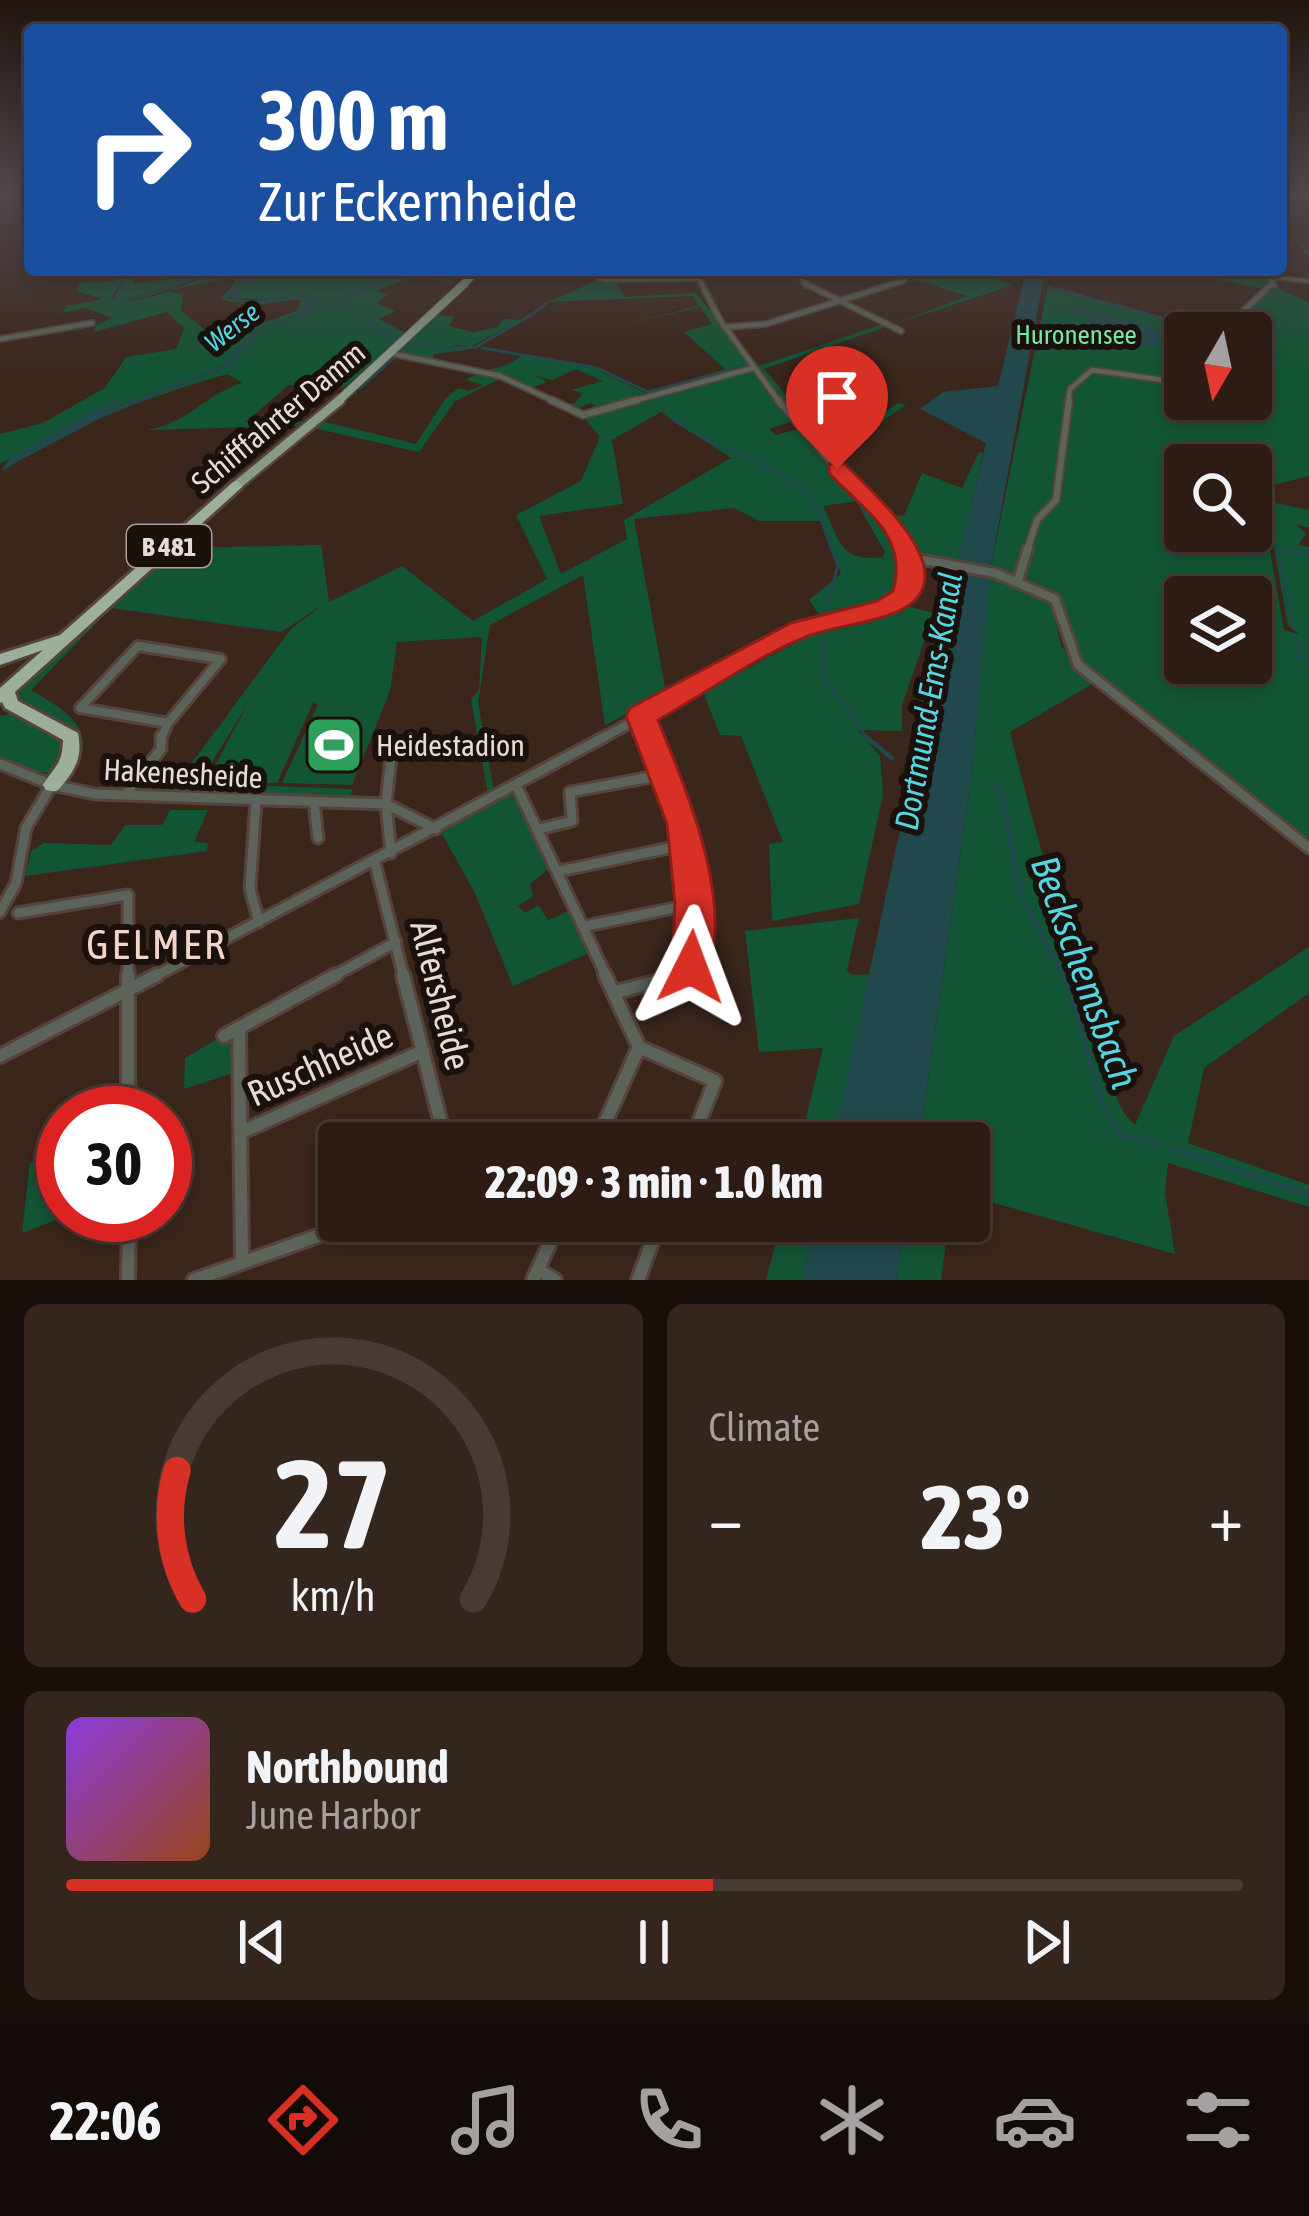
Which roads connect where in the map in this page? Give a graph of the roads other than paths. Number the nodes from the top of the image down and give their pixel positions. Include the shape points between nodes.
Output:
1 (473, 276) edge
2 (593, 276) edge
3 (697, 276) edge
4 (799, 276) edge
5 (906, 276) edge
6 (1269, 277) joint
7 (697, 279) junction
8 (1309, 281) edge
9 (837, 301) junction
10 (1241, 312) edge
11 (92, 323) dead end
12 (723, 328) junction
13 (896, 330) dead end
14 (0, 339) edge
15 (394, 353) junction
16 (755, 368) junction
17 (1164, 380) edge
18 (237, 485) joint
19 (912, 558) junction
20 (1018, 580) junction
21 (77, 628) junction
22 (24, 650) junction
23 (0, 660) edge
24 (39, 663) junction
25 (4, 694) edge
26 (0, 712) edge
27 (25, 713) junction
28 (641, 716) junction
29 (168, 723) junction
30 (392, 748) dead end
31 (0, 764) edge
32 (667, 774) junction
33 (52, 785) junction
34 (516, 785) junction
35 (124, 796) junction
36 (256, 801) junction
37 (314, 802) junction
38 (386, 804) junction
39 (436, 829) junction
40 (538, 829) junction
41 (318, 838) dead end
42 (688, 844) junction
43 (1309, 848) edge
44 (391, 854) junction
45 (374, 863) junction
46 (560, 871) junction
47 (694, 904) junction
48 (0, 912) edge
49 (18, 913) dead end
50 (259, 922) junction
51 (586, 926) junction
52 (396, 942) junction
53 (128, 989) junction
54 (616, 992) junction
55 (239, 1028) junction
56 (224, 1036) dead end
57 (640, 1047) junction
58 (423, 1051) junction
59 (0, 1056) edge
60 (128, 1086) edge
61 (441, 1122) edge
62 (606, 1122) edge
63 (699, 1122) edge
64 (242, 1132) junction
65 (318, 1235) edge
66 (129, 1242) edge
67 (550, 1242) edge
68 (652, 1242) edge
69 (242, 1261) junction
70 (535, 1275) edge
71 (128, 1280) edge
72 (195, 1280) edge
73 (555, 1280) edge
74 (638, 1280) edge

1 - 15 main road, Schifffahrter Damm / B 481
2 - 7 street
3 - 7 street
4 - 9 street
5 - 9 street
6 - 8 street
6 - 10 street via 1275,287
7 - 12 street
9 - 12 street via 766,324
9 - 13 street
11 - 14 street
12 - 16 street
15 - 16 street via 500,376 583,415
15 - 18 main road, Schifffahrter Damm / B 481
16 - 19 street via 901,535
17 - 20 street via 1092,370 1070,389 1056,500 1037,520
18 - 21 highway, Schifffahrter Damm / B 481
19 - 20 street
19 - 28 street via 907,590 893,604 800,629
20 - 43 street via 1060,606 1065,645 1089,676
21 - 22 highway, B 481
21 - 24 highway, Schifffahrter Damm / B 481
22 - 23 highway, B 481
22 - 24 highway
24 - 25 highway, Schifffahrter Damm / B 481
25 - 27 highway, B 481
26 - 27 highway
27 - 33 highway, B 481 via 72,737 71,761
28 - 32 street
28 - 34 street
29 - 29 street via 221,658 138,646 80,708
29 - 35 street via 161,749
30 - 38 street
31 - 33 street, Hakenesheide
32 - 40 street via 571,792 572,821
32 - 42 street
33 - 35 street, Hakenesheide
33 - 48 street via 26,829 16,883
34 - 39 street
34 - 40 street
35 - 36 street, Hakenesheide
36 - 37 street, Hakenesheide
36 - 50 street via 250,889
37 - 38 street, Hakenesheide
37 - 41 street
38 - 39 street, Hakenesheide
38 - 44 street
39 - 44 street
40 - 46 street
42 - 46 street
42 - 47 street
44 - 45 street
45 - 50 street
45 - 52 street, Alfersheide
46 - 51 street
47 - 51 street
47 - 54 street via 688,974
49 - 53 street via 128,895
50 - 53 street
51 - 54 street
52 - 55 street
52 - 58 street, Alfersheide
53 - 59 street
53 - 60 street
54 - 57 street
55 - 56 street
55 - 64 street
57 - 62 street
57 - 63 street via 715,1081
58 - 61 street, Alfersheide
58 - 64 street, Ruschheide
64 - 69 street
65 - 69 street
66 - 71 street
67 - 70 street
68 - 74 street
69 - 72 street
70 - 73 street

